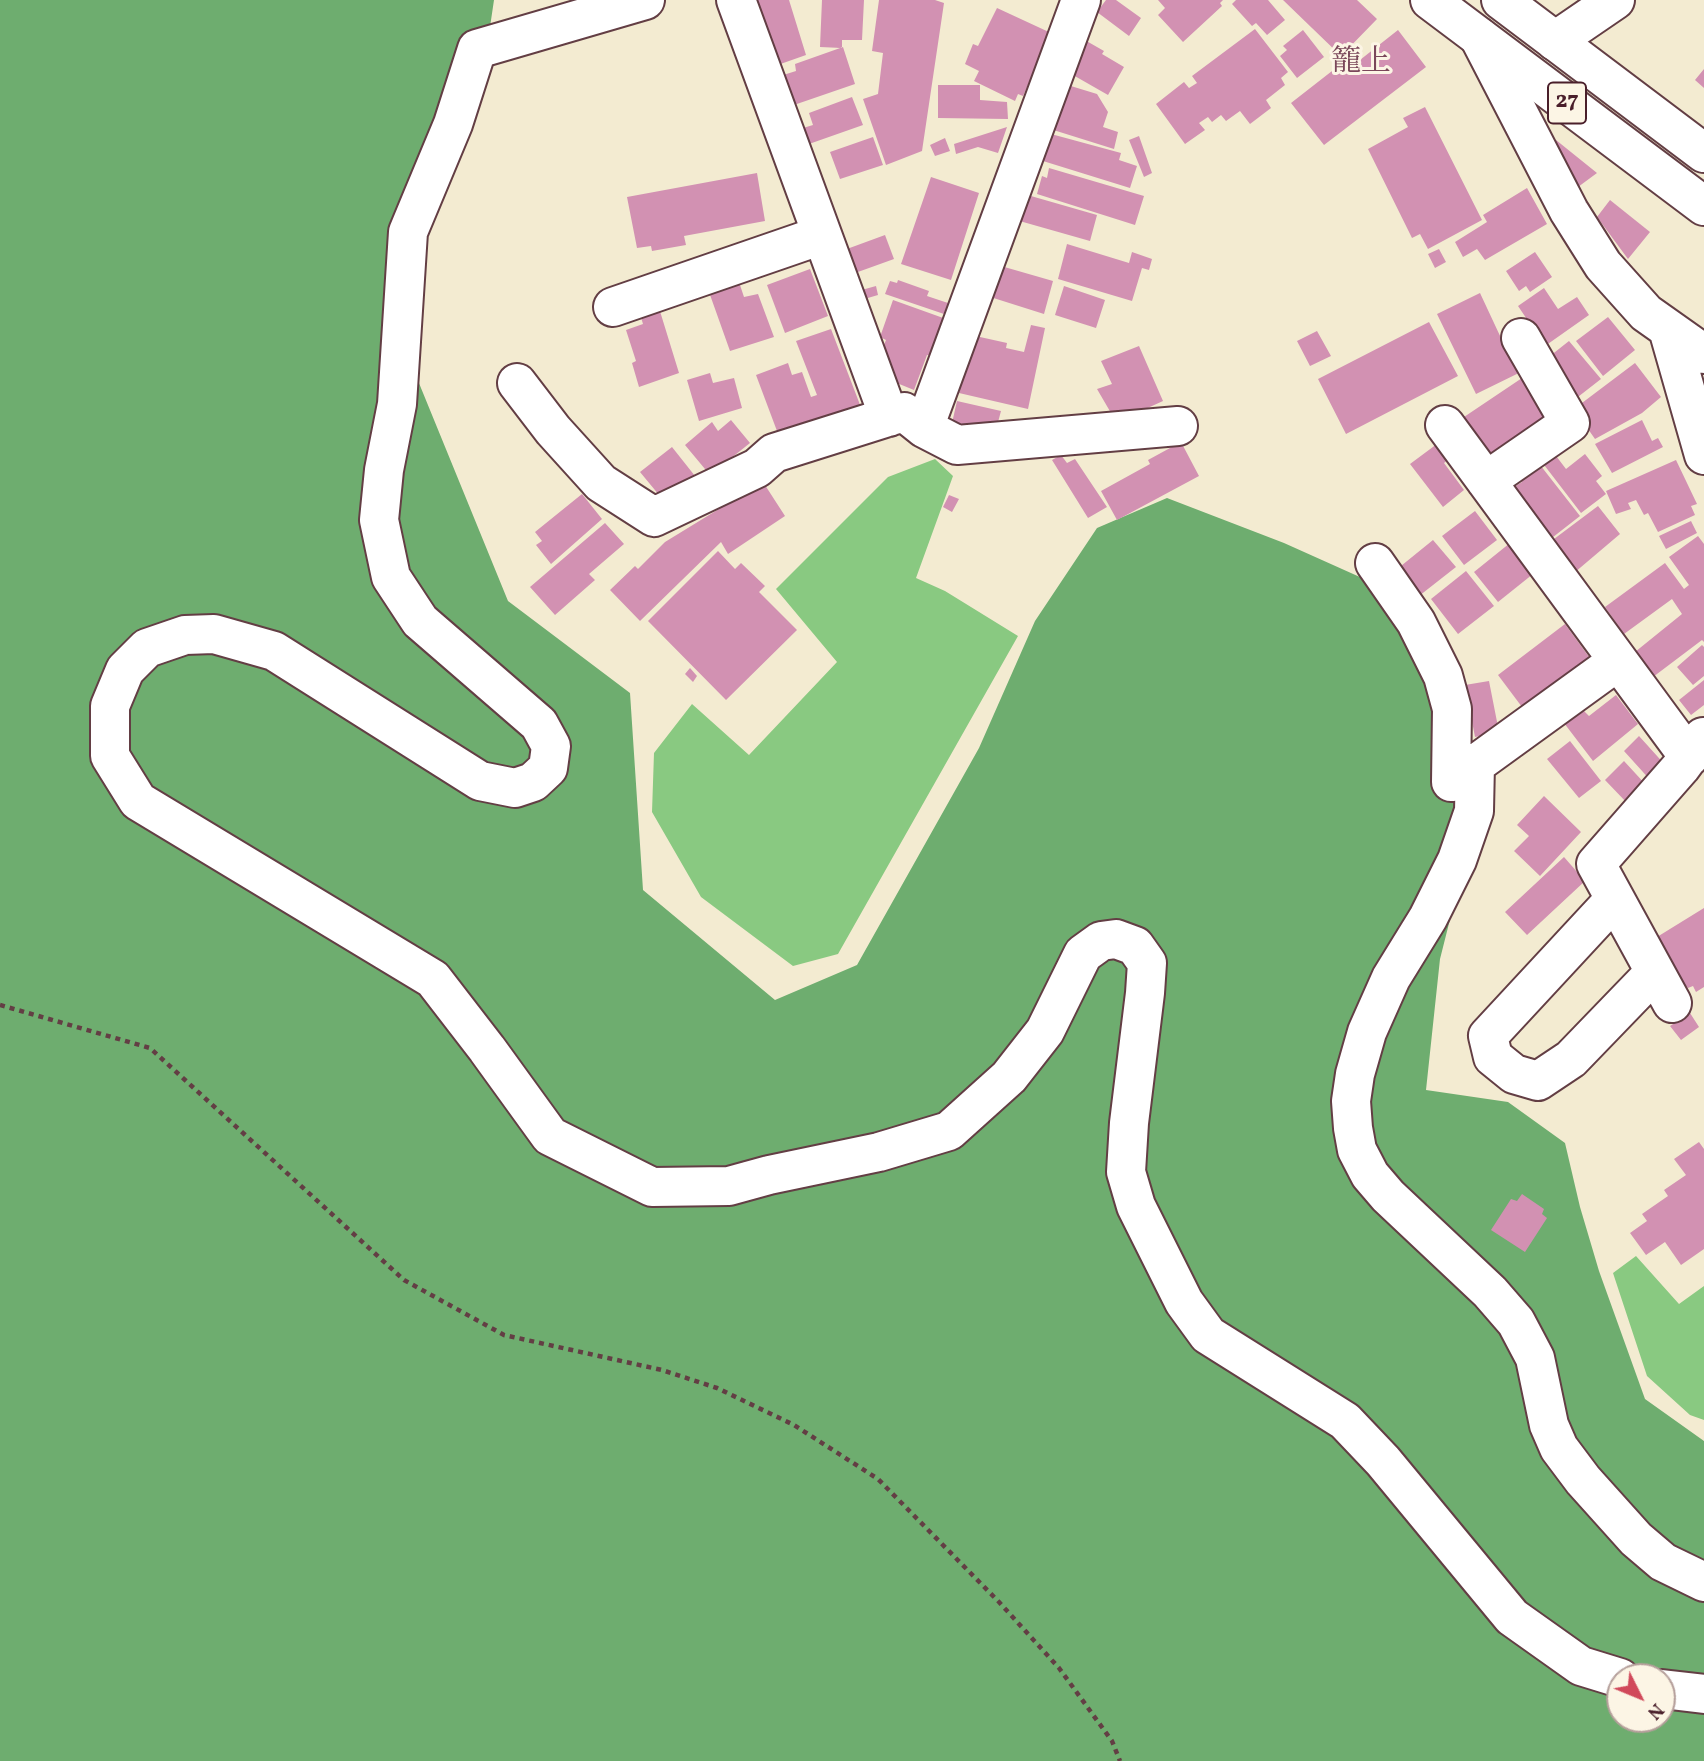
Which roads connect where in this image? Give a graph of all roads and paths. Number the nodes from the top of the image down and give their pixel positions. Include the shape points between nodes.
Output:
1 (645, 0) edge
2 (736, 0) edge
3 (1081, 0) edge
4 (1430, 0) edge
5 (1501, 0) edge
6 (1615, 0) edge
7 (1479, 37) junction
8 (1555, 41) junction
9 (1704, 153) edge
10 (1704, 206) edge
11 (822, 235) junction
12 (613, 307) dead end
13 (1668, 329) junction
14 (1521, 338) dead end
15 (1704, 354) edge
16 (517, 383) dead end
17 (906, 422) junction
18 (1445, 425) dead end
19 (1178, 426) dead end
20 (1704, 455) edge
21 (1486, 481) junction
22 (1375, 563) dead end
23 (1618, 661) junction
24 (1699, 744) edge
25 (1475, 764) junction
26 (1615, 899) junction
27 (0, 1005) edge
28 (1704, 1582) edge
29 (1606, 1674) edge
30 (1676, 1691) edge
31 (1704, 1694) edge
32 (1120, 1761) edge

1 - 29 street via 477,49 453,124 408,232 397,404 379,520 391,577 420,621 539,724 551,746 548,768 533,782 515,788 480,781 274,651 214,634 185,635 147,648 125,670 110,706 110,756 138,801 433,979 550,1136 652,1186 729,1186 949,1131 1009,1077 1045,1031 1083,954 1101,941 1116,939 1135,946 1147,963 1126,1172 1136,1206 1184,1302 1208,1335 1345,1421 1512,1617 1581,1666
2 - 11 street
3 - 17 street
4 - 7 street, 27
5 - 8 street, 27
6 - 8 street
7 - 10 street, 27
7 - 13 street via 1569,211 1603,265 1646,313
8 - 9 street, 27
11 - 12 street
11 - 17 street
13 - 15 street
13 - 20 street
14 - 21 street via 1570,424
16 - 17 street via 601,483 654,517 757,468 774,453
17 - 19 street via 957,445
18 - 21 street
21 - 23 street
22 - 25 street via 1416,622 1443,676 1452,709 1451,782
23 - 24 street
23 - 25 street
24 - 26 street via 1596,864
25 - 28 street via 1474,811 1457,860 1391,978 1367,1032 1351,1101 1357,1150 1388,1196 1516,1322 1535,1358 1549,1425 1559,1448 1583,1480 1663,1562
26 - 26 street via 1663,988 1538,1081 1514,1074 1493,1057 1488,1036
27 - 32 path via 150,1048 404,1280 504,1335 662,1370 717,1388 794,1425 878,1479 1059,1668 1112,1741
30 - 31 street

